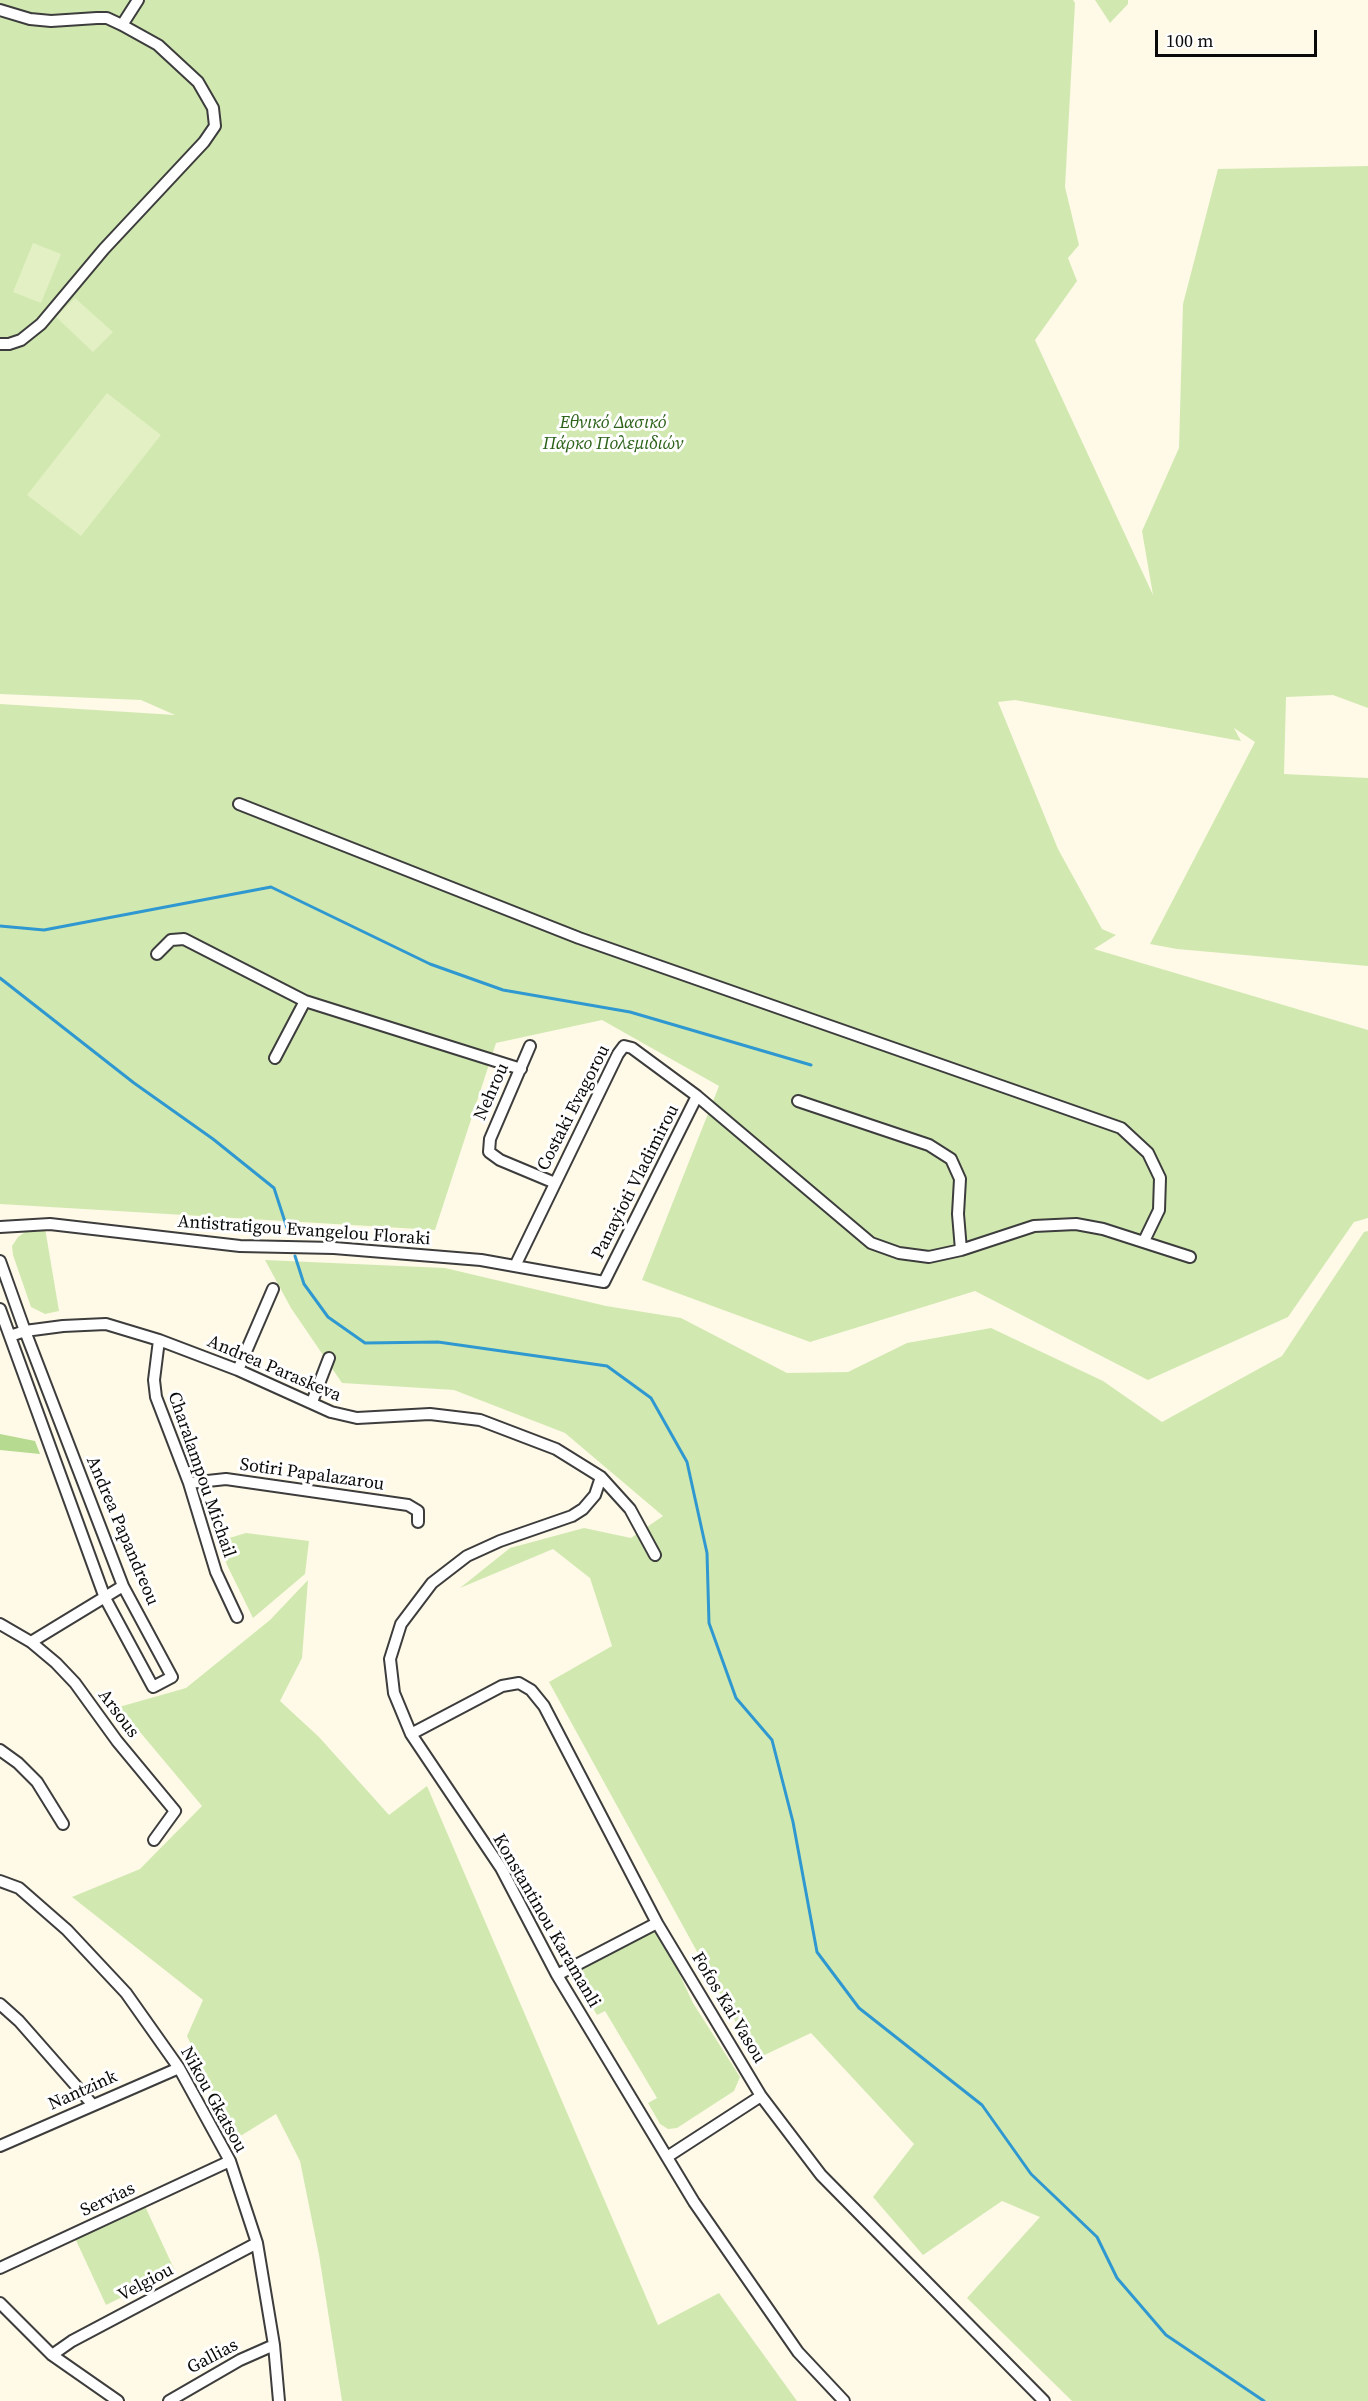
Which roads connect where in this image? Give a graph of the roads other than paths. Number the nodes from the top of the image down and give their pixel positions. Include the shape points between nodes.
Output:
1 (138, 0) edge
2 (0, 10) edge
3 (122, 25) junction
4 (0, 344) edge
5 (238, 804) dead end
6 (158, 954) dead end
7 (305, 1001) junction
8 (530, 1046) dead end
9 (275, 1058) dead end
10 (522, 1069) junction
11 (697, 1096) junction
12 (798, 1101) dead end
13 (555, 1183) junction
14 (0, 1227) edge
15 (1144, 1241) junction
16 (961, 1250) junction
17 (1190, 1257) dead end
18 (0, 1261) edge
19 (515, 1266) junction
20 (604, 1281) joint
21 (273, 1289) dead end
22 (0, 1309) edge
23 (25, 1331) junction
24 (10, 1336) junction
25 (159, 1340) junction
26 (329, 1358) dead end
27 (238, 1370) junction
28 (312, 1402) junction
29 (601, 1477) junction
30 (189, 1483) junction
31 (418, 1522) dead end
32 (655, 1555) dead end
33 (123, 1586) junction
34 (105, 1598) junction
35 (237, 1617) dead end
36 (0, 1624) edge
37 (31, 1642) junction
38 (411, 1734) junction
39 (0, 1750) edge
40 (63, 1824) dead end
41 (154, 1840) dead end
42 (0, 1881) edge
43 (657, 1923) junction
44 (557, 1975) junction
45 (0, 2004) edge
46 (179, 2068) junction
47 (761, 2096) junction
48 (92, 2104) junction
49 (0, 2146) edge
50 (667, 2157) junction
51 (230, 2161) junction
52 (257, 2243) junction
53 (0, 2268) edge
54 (0, 2303) edge
55 (274, 2345) junction
56 (52, 2355) junction
57 (118, 2401) edge
58 (169, 2401) edge
59 (279, 2401) edge
60 (844, 2401) edge
61 (1044, 2401) edge

1 - 3 street
2 - 3 street via 30,19 107,18
3 - 4 street via 158,45 198,82 213,108 215,126 41,324 21,340
5 - 15 street via 579,938 1121,1128 1148,1152 1161,1178 1159,1210
6 - 7 street via 171,940 184,939
7 - 9 street
7 - 10 street
8 - 10 street, Nehrou
10 - 13 street, Nehrou via 490,1139 489,1152 500,1161
11 - 13 street, Costaki Evagorou via 624,1046
11 - 16 street via 871,1243 899,1253 929,1257
11 - 20 street, Panayioti Vladimirou
12 - 16 street via 928,1145 951,1159 960,1179
13 - 19 street, Costaki Evagorou
14 - 19 street, Antistratigou Evangelou Floraki via 50,1224 240,1246 334,1248
15 - 16 street via 1076,1224 1034,1226
15 - 17 street
18 - 23 street, Andrea Papandreou
19 - 20 street, Antistratigou Evangelou Floraki
21 - 27 street
22 - 24 street, Andrea Papandreou
23 - 24 street, Andrea Paraskeva
23 - 25 street, Andrea Paraskeva via 106,1324
23 - 33 street, Andrea Papandreou
24 - 34 street, Andrea Papandreou
25 - 27 street, Andrea Paraskeva
25 - 30 street, Charalampou Michail via 156,1397
26 - 28 street
27 - 28 street, Andrea Paraskeva
28 - 29 street, Andrea Paraskeva via 331,1412 357,1418 430,1414 480,1420 556,1449
29 - 32 street, Andrea Paraskeva via 630,1509
29 - 38 street, Konstantinou Karamanli via 595,1495 572,1516 467,1556 432,1583 401,1624 390,1659 394,1693
30 - 31 street, Sotiri Papalazarou via 226,1479 408,1505 418,1511
30 - 35 street, Charalampou Michail via 216,1572
33 - 34 street
33 - 34 street, Andrea Papandreou via 172,1677 153,1687
34 - 37 street
36 - 37 street, Arsous
37 - 41 street, Arsous via 75,1683 175,1811
38 - 43 street, Fofos Kai Vasou via 502,1686 519,1683 531,1690 544,1706
38 - 44 street, Konstantinou Karamanli via 501,1868
39 - 40 street via 37,1782
42 - 46 street, Nikou Gkatsou via 19,1888 68,1930 126,1993
43 - 44 street
43 - 47 street, Fofos Kai Vasou
44 - 50 street, Konstantinou Karamanli
45 - 48 street
46 - 48 street, Nantzink
46 - 51 street, Nikou Gkatsou
47 - 50 street
47 - 61 street, Fofos Kai Vasou via 821,2175
48 - 49 street, Nantzink
50 - 60 street, Konstantinou Karamanli via 798,2352
51 - 52 street, Nikou Gkatsou
51 - 53 street, Servias
52 - 55 street, Nikou Gkatsou
52 - 56 street, Velgiou
54 - 56 street
55 - 58 street, Gallias
55 - 59 street, Nikou Gkatsou
56 - 57 street

